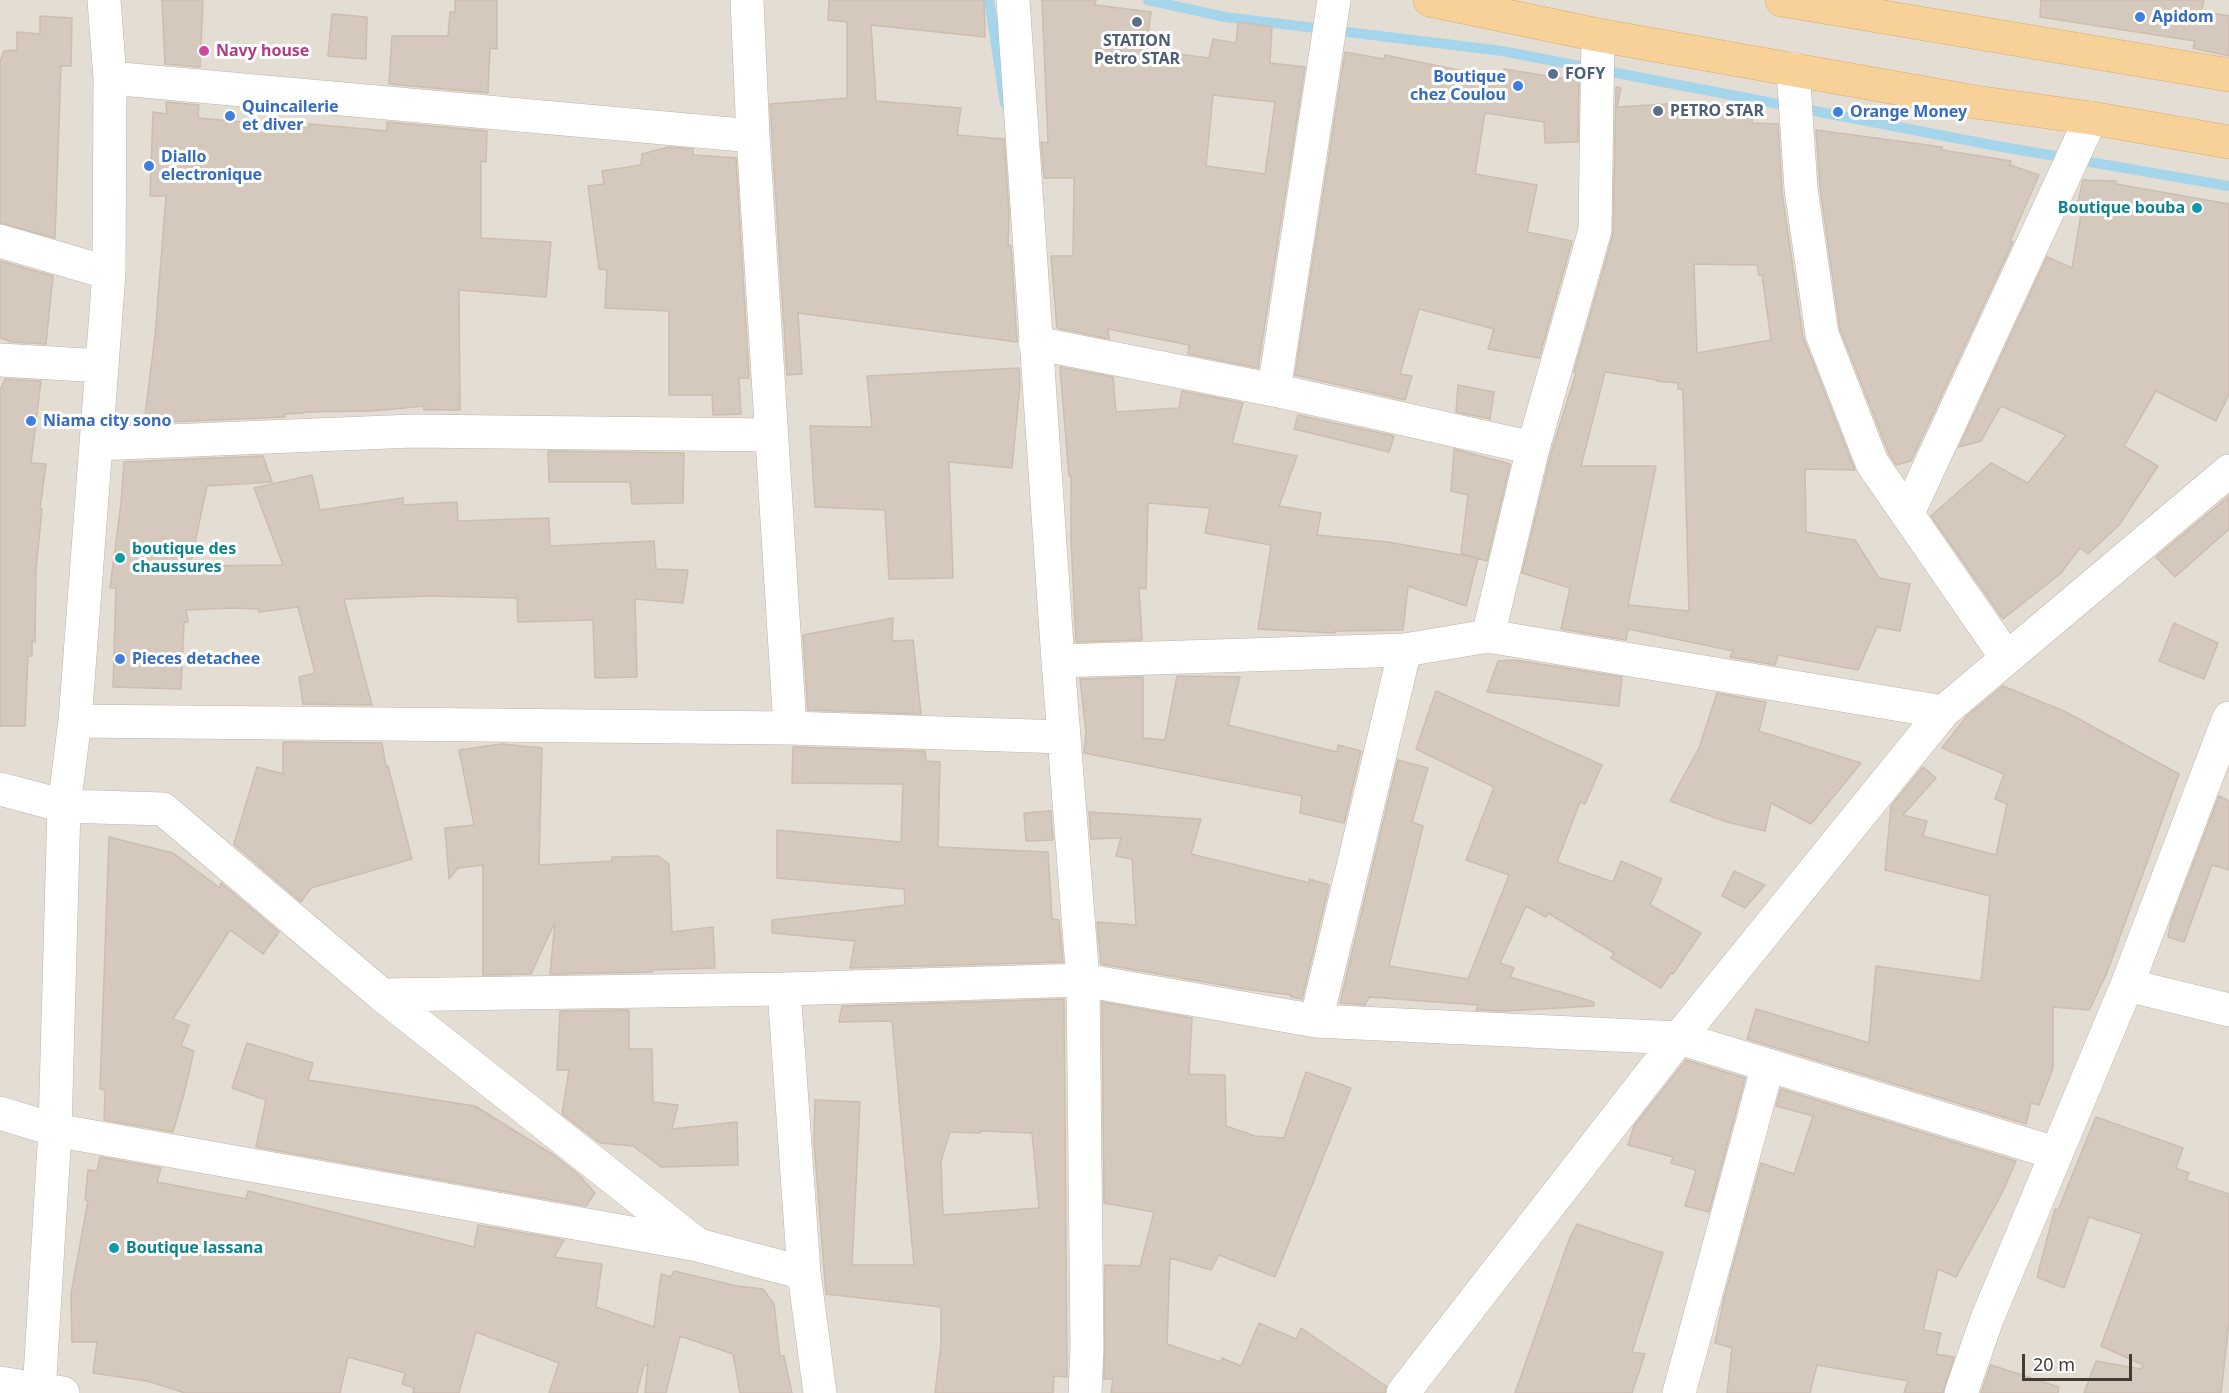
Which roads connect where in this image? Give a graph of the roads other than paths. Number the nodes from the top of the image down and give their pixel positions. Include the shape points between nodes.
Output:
1 (104, 0) edge
2 (747, 0) edge
3 (1013, 0) edge
4 (1334, 0) edge
5 (1430, 0) edge
6 (1782, 0) edge
7 (1598, 35) junction
8 (1793, 69) junction
9 (2229, 75) edge
10 (110, 78) junction
11 (2091, 118) junction
12 (753, 136) junction
13 (2229, 142) edge
14 (0, 240) edge
15 (109, 273) junction
16 (1035, 344) junction
17 (0, 360) edge
18 (102, 366) junction
19 (1274, 390) junction
20 (771, 435) junction
21 (96, 444) junction
22 (1533, 448) junction
23 (2229, 471) edge
24 (1908, 513) junction
25 (1488, 636) junction
26 (1405, 650) junction
27 (2006, 657) junction
28 (1058, 661) junction
29 (1943, 712) junction
30 (2229, 718) edge
31 (75, 721) junction
32 (790, 728) junction
33 (1064, 736) junction
34 (0, 789) edge
35 (64, 806) junction
36 (1083, 980) junction
37 (2127, 985) junction
38 (784, 989) junction
39 (382, 995) junction
40 (2229, 1010) edge
41 (1316, 1021) junction
42 (1679, 1038) junction
43 (1768, 1065) junction
44 (0, 1113) edge
45 (54, 1130) junction
46 (2055, 1153) junction
47 (698, 1245) junction
48 (804, 1273) junction
49 (0, 1383) edge
50 (47, 1391) edge
51 (820, 1393) edge
52 (1085, 1393) edge
53 (1403, 1393) edge
54 (1679, 1393) edge
55 (1961, 1393) edge

1 - 10 street
2 - 12 street
3 - 16 street
4 - 19 street
5 - 7 main road
6 - 9 main road
7 - 8 main road
7 - 22 street via 1595,230
8 - 11 main road via 1975,102
8 - 24 street via 1801,189 1822,334 1872,463
10 - 12 street
10 - 15 street
11 - 13 main road
11 - 24 street
12 - 20 street
14 - 15 street
15 - 18 street
16 - 19 street
16 - 28 street
17 - 18 street
18 - 21 street
19 - 22 street
20 - 21 street via 413,431
20 - 32 street
21 - 31 street
22 - 25 street
23 - 27 street
24 - 27 street
25 - 26 street
25 - 29 street
26 - 28 street
26 - 41 street
27 - 29 street
28 - 33 street
29 - 42 street
30 - 37 street
31 - 32 street
31 - 35 street
32 - 33 street
33 - 36 street
34 - 35 street
35 - 39 street via 163,808
35 - 45 street
36 - 38 street
36 - 41 street
36 - 52 street
37 - 40 street
37 - 46 street
38 - 39 street
38 - 48 street
39 - 47 street
41 - 42 street
42 - 43 street
42 - 53 street
43 - 46 street
43 - 54 street
44 - 45 street
45 - 47 street
45 - 50 street
46 - 55 street
47 - 48 street
48 - 51 street
49 - 50 street

